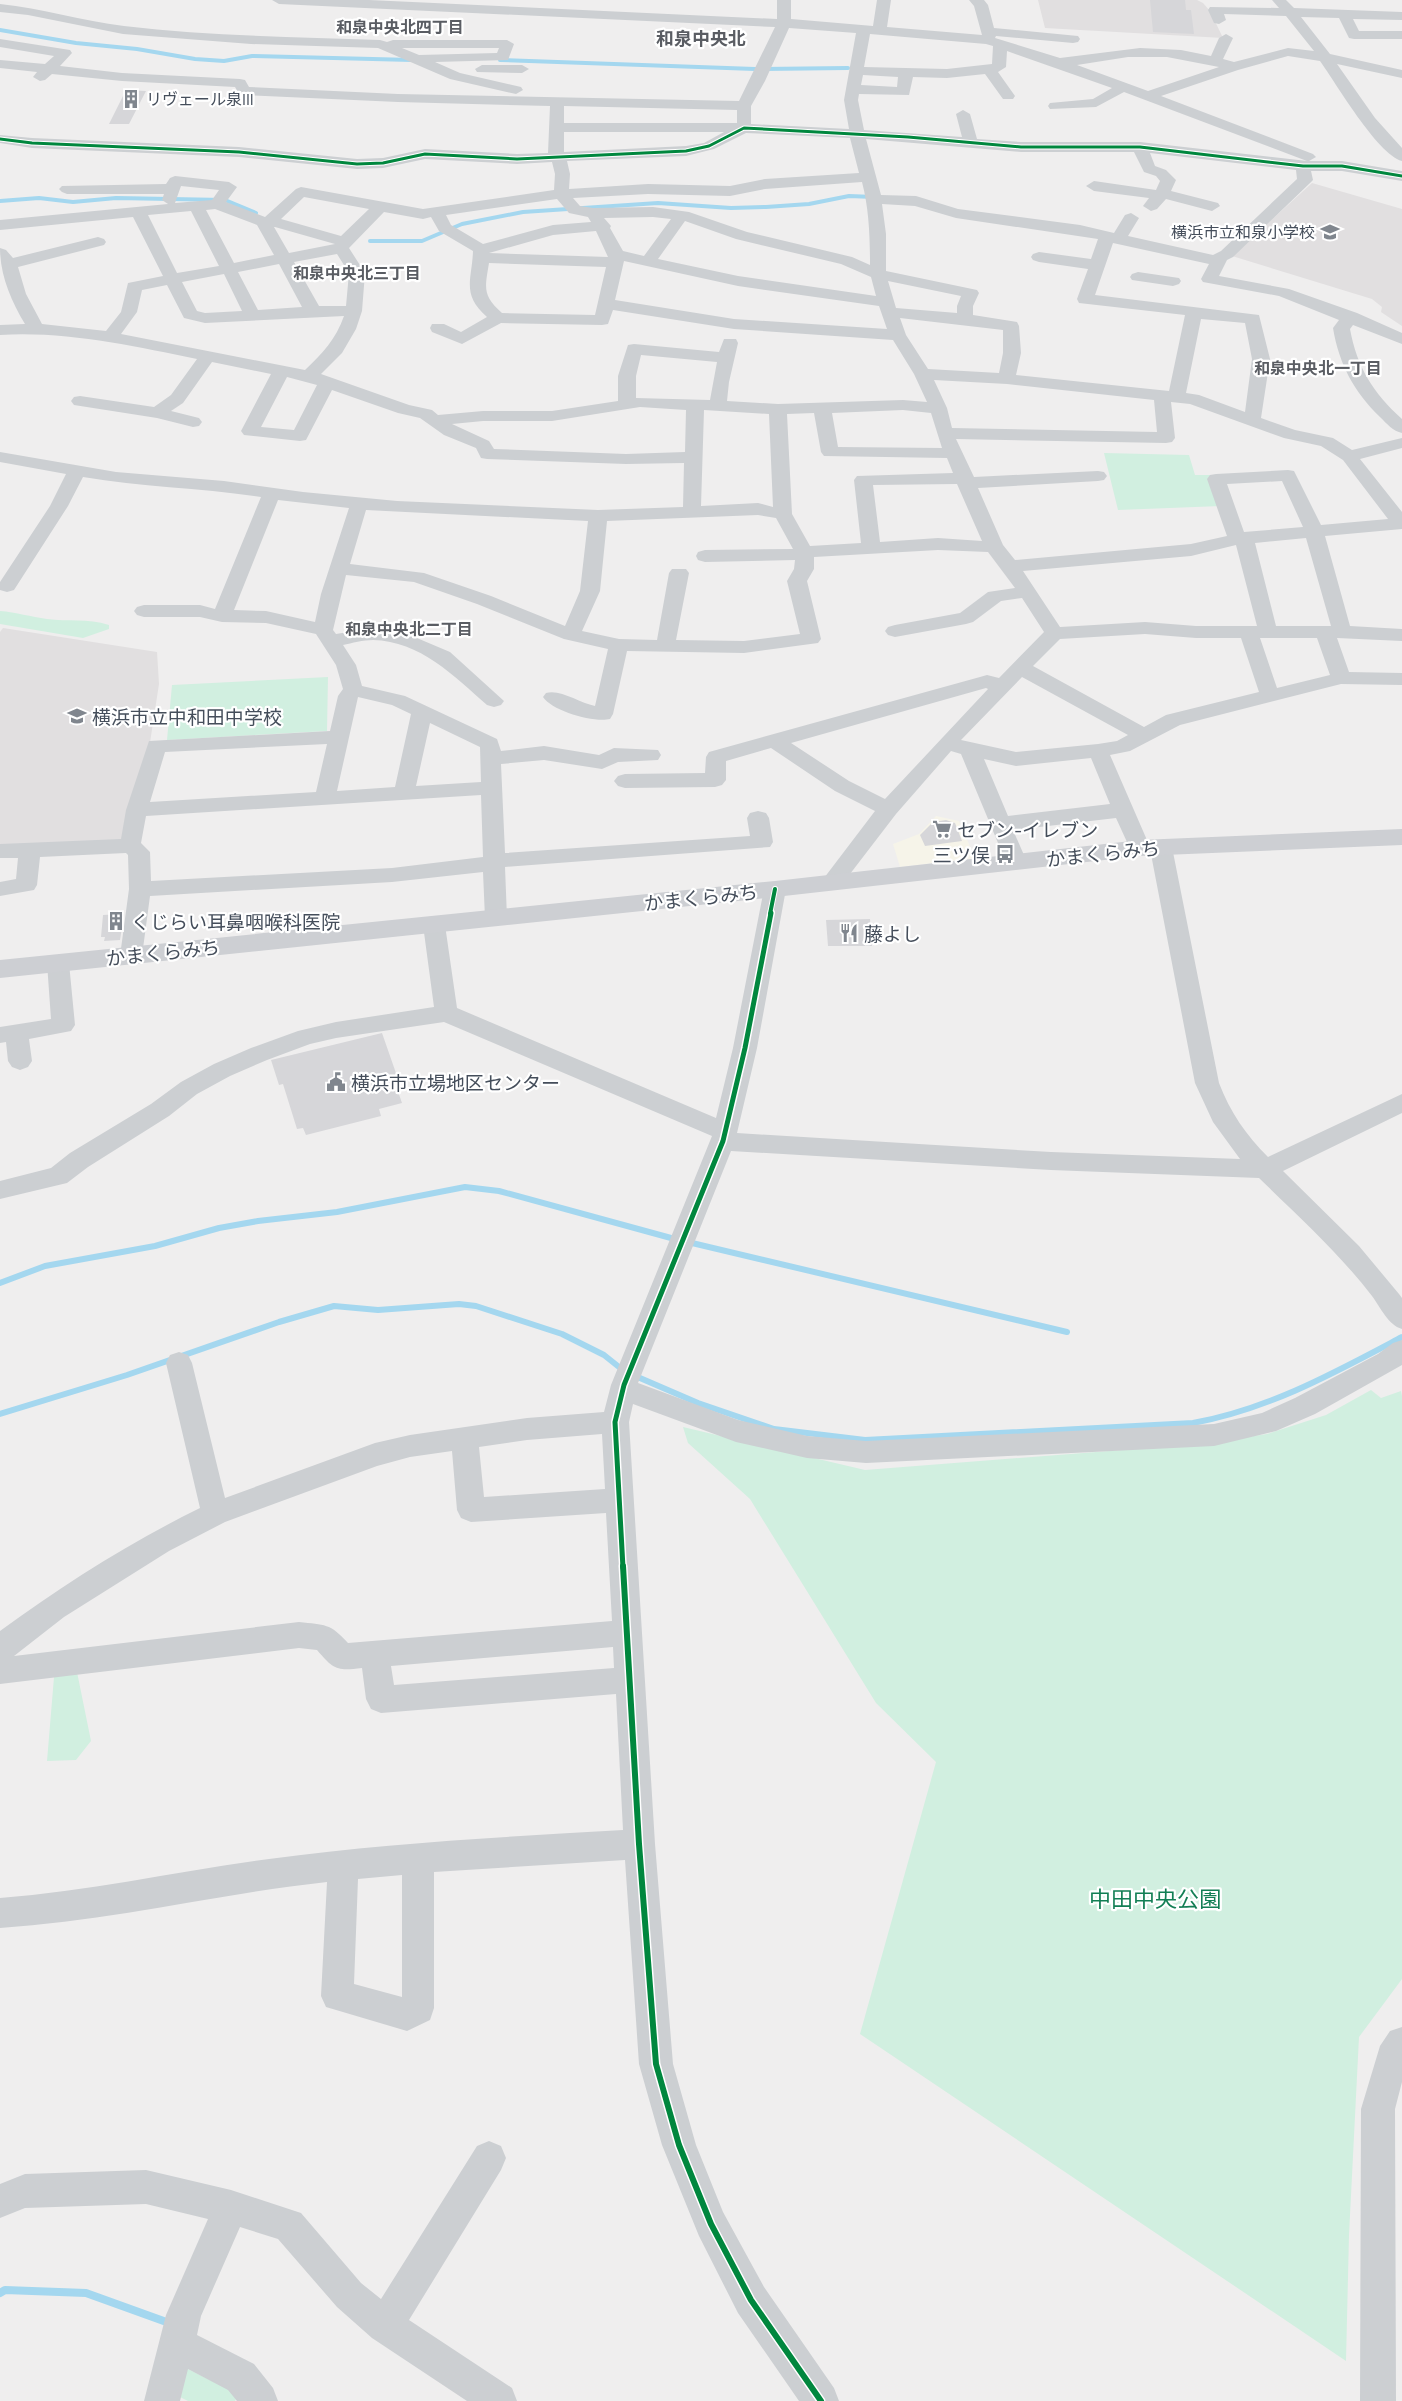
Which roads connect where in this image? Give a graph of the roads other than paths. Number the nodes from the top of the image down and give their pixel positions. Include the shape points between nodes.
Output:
1 (44, 0) edge
2 (279, 0) edge
3 (784, 0) edge
4 (884, 0) edge
5 (976, 0) edge
6 (1279, 0) edge
7 (353, 4) junction
8 (0, 8) edge
9 (28, 11) junction
10 (1290, 12) junction
11 (1344, 14) junction
12 (1402, 16) edge
13 (1219, 20) dead end
14 (784, 23) junction
15 (871, 30) junction
16 (1402, 35) edge
17 (954, 36) junction
18 (992, 38) junction
19 (1226, 38) dead end
20 (338, 41) junction
21 (0, 43) edge
22 (380, 44) junction
23 (1325, 56) junction
24 (419, 60) junction
25 (1216, 60) junction
26 (1076, 61) junction
27 (1057, 62) junction
28 (0, 64) edge
29 (1233, 67) junction
30 (437, 68) junction
31 (522, 69) dead end
32 (951, 69) junction
33 (989, 69) junction
34 (48, 70) junction
35 (858, 71) junction
36 (906, 72) junction
37 (1402, 74) edge
38 (32, 84) dead end
39 (1123, 87) junction
40 (853, 89) junction
41 (1008, 96) dead end
42 (1148, 96) junction
43 (557, 101) junction
44 (744, 106) junction
45 (1055, 106) dead end
46 (963, 114) dead end
47 (557, 127) junction
48 (744, 128) junction
49 (857, 136) junction
50 (0, 139) edge
51 (970, 142) junction
52 (1140, 148) junction
53 (556, 156) junction
54 (1402, 156) edge
55 (1303, 166) junction
56 (1342, 166) junction
57 (1402, 176) edge
58 (868, 177) junction
59 (1094, 186) dead end
60 (67, 189) dead end
61 (873, 197) junction
62 (1158, 198) junction
63 (170, 199) junction
64 (219, 201) junction
65 (568, 203) junction
66 (196, 205) junction
67 (1212, 206) dead end
68 (380, 207) junction
69 (138, 212) junction
70 (437, 213) junction
71 (592, 213) junction
72 (681, 216) junction
73 (270, 219) junction
74 (0, 225) edge
75 (603, 226) junction
76 (1120, 232) junction
77 (346, 241) junction
78 (98, 242) dead end
79 (1177, 250) junction
80 (481, 253) junction
81 (1038, 257) dead end
82 (5, 258) edge
83 (284, 259) junction
84 (616, 259) junction
85 (1218, 261) junction
86 (648, 262) junction
87 (1097, 265) junction
88 (228, 269) junction
89 (878, 274) junction
90 (1138, 277) dead end
91 (173, 279) junction
92 (738, 281) junction
93 (606, 304) junction
94 (888, 307) junction
95 (1186, 310) dead end
96 (313, 311) junction
97 (354, 311) junction
98 (736, 313) junction
99 (252, 314) junction
100 (1351, 317) junction
101 (498, 318) junction
102 (965, 319) junction
103 (36, 328) junction
104 (438, 328) dead end
105 (0, 330) edge
106 (898, 336) junction
107 (110, 337) junction
108 (1402, 339) edge
109 (208, 356) junction
110 (727, 358) junction
111 (282, 370) junction
112 (924, 374) junction
113 (310, 376) junction
114 (1007, 380) junction
115 (326, 382) junction
116 (1170, 396) junction
117 (80, 401) dead end
118 (627, 404) junction
119 (695, 405) junction
120 (718, 405) junction
121 (822, 407) junction
122 (938, 408) junction
123 (778, 409) junction
124 (157, 413) junction
125 (437, 420) junction
126 (1252, 420) junction
127 (192, 422) dead end
128 (1402, 428) edge
129 (945, 433) junction
130 (1402, 443) edge
131 (955, 453) junction
132 (1349, 456) junction
133 (0, 457) edge
134 (694, 457) junction
135 (77, 471) junction
136 (1098, 476) dead end
137 (966, 481) junction
138 (272, 493) junction
139 (359, 504) junction
140 (692, 511) junction
141 (783, 514) junction
142 (598, 516) junction
143 (1401, 523) edge
144 (1314, 531) junction
145 (1241, 538) junction
146 (994, 547) junction
147 (871, 549) junction
148 (805, 554) junction
149 (705, 556) dead end
150 (1010, 566) junction
151 (340, 569) junction
152 (679, 573) dead end
153 (7, 586) dead end
154 (1026, 592) junction
155 (144, 611) dead end
156 (223, 614) junction
157 (326, 629) junction
158 (895, 631) dead end
159 (1054, 633) junction
160 (1258, 633) junction
161 (1334, 633) junction
162 (571, 635) junction
163 (1402, 636) edge
164 (619, 645) junction
165 (665, 647) junction
166 (1021, 668) junction
167 (1341, 678) junction
168 (1402, 679) edge
169 (1000, 686) junction
170 (353, 690) junction
171 (1270, 696) junction
172 (552, 697) dead end
173 (494, 701) dead end
174 (422, 713) junction
175 (1143, 735) junction
176 (338, 737) junction
177 (774, 742) junction
178 (947, 743) junction
179 (970, 750) junction
180 (1098, 751) junction
181 (651, 756) dead end
182 (491, 759) junction
183 (624, 781) dead end
184 (491, 788) junction
185 (404, 792) junction
186 (325, 798) junction
187 (888, 809) junction
188 (136, 810) junction
189 (1122, 810) junction
190 (758, 818) dead end
191 (1002, 824) junction
192 (1402, 837) edge
193 (130, 846) junction
194 (1150, 848) junction
195 (30, 850) junction
196 (0, 851) edge
197 (494, 861) junction
198 (1016, 862) junction
199 (832, 882) junction
200 (0, 889) edge
201 (140, 889) junction
202 (775, 889) junction
203 (496, 918) junction
204 (434, 925) junction
205 (132, 956) junction
206 (58, 964) junction
207 (0, 969) edge
208 (446, 1013) junction
209 (8, 1034) edge
210 (20, 1061) dead end
211 (1402, 1103) edge
212 (724, 1136) junction
213 (1266, 1170) junction
214 (0, 1190) edge
215 (1402, 1319) edge
216 (1402, 1351) edge
217 (179, 1363) dead end
218 (627, 1378) junction
219 (615, 1422) junction
220 (464, 1438) junction
221 (619, 1500) junction
222 (215, 1514) junction
223 (627, 1634) junction
224 (2, 1645) edge
225 (375, 1654) junction
226 (0, 1670) edge
227 (630, 1680) junction
228 (639, 1844) junction
229 (418, 1858) junction
230 (343, 1866) junction
231 (0, 1913) edge
232 (1402, 2043) edge
233 (489, 2158) dead end
234 (0, 2201) edge
235 (231, 2207) junction
236 (385, 2325) junction
237 (178, 2345) junction
238 (162, 2401) edge
239 (260, 2401) edge
240 (499, 2401) edge
241 (821, 2401) edge
242 (1378, 2401) edge

1 - 9 street
2 - 7 street
3 - 14 street
4 - 15 street
5 - 18 street
6 - 10 street
7 - 14 street
7 - 20 street
8 - 9 street
9 - 20 street via 132,31 252,40
10 - 11 street
10 - 13 street via 1215,10
10 - 23 street
11 - 12 street
11 - 16 street via 1354,35
14 - 15 street
14 - 44 street
15 - 17 street
15 - 35 street
17 - 18 street
17 - 32 street
18 - 26 street via 1072,36
18 - 27 street
18 - 33 street via 999,66
19 - 25 street
20 - 22 street
21 - 34 street via 65,53
22 - 24 street
22 - 24 street via 507,44 503,57
23 - 29 street via 1288,52
23 - 37 street
23 - 54 street via 1367,121
24 - 30 street
25 - 26 street via 1129,53
25 - 29 street
26 - 27 street
27 - 39 street
28 - 34 street
29 - 42 street
30 - 31 street
30 - 43 street via 455,76
32 - 33 street
32 - 36 street
33 - 41 street
34 - 38 street
34 - 43 street via 240,84 244,91
35 - 36 street
35 - 40 street
36 - 40 street via 904,92
39 - 42 street
39 - 45 street via 1096,103
40 - 49 street via 851,100
42 - 56 street via 1302,155
43 - 44 street
43 - 47 street
44 - 48 street
46 - 51 street
47 - 48 street
47 - 53 street
48 - 49 street
48 - 53 street via 692,151
49 - 51 street
49 - 58 street
50 - 53 street via 239,152 357,164 383,163 425,154 517,159
51 - 52 street via 1021,147
52 - 55 street
52 - 62 street via 1149,169 1168,180
53 - 65 street
55 - 56 street
55 - 85 street via 1305,180
56 - 57 street
58 - 61 street
58 - 65 street via 765,184 730,191 648,190
59 - 62 street
60 - 63 street
61 - 76 street via 916,202 956,213
61 - 89 street via 878,234
62 - 67 street
63 - 64 street via 175,182 229,187
63 - 66 street
63 - 69 street
64 - 66 street
64 - 73 street
65 - 70 street via 494,202
65 - 71 street
66 - 88 street
68 - 70 street
68 - 73 street via 302,192
68 - 77 street
69 - 74 street
69 - 91 street
70 - 80 street via 448,230
71 - 72 street via 653,212
71 - 75 street
72 - 86 street
72 - 89 street via 742,236 846,260
73 - 77 street
73 - 83 street
75 - 80 street via 553,230
75 - 84 street
76 - 79 street via 1141,250
76 - 87 street
77 - 83 street
77 - 97 street via 357,273
78 - 82 street
79 - 85 street
79 - 90 street via 1166,280
80 - 84 street
80 - 101 street via 476,285 479,298
81 - 87 street
82 - 103 street via 24,310
83 - 88 street
83 - 96 street
84 - 86 street
84 - 93 street
85 - 100 street via 1209,279 1283,292
86 - 92 street
87 - 95 street via 1085,299
88 - 91 street
88 - 99 street
89 - 94 street
89 - 102 street via 971,293 965,306
91 - 99 street via 190,314 205,318
91 - 107 street via 134,286 129,312
92 - 94 street
92 - 98 street
93 - 98 street
93 - 101 street via 602,320
94 - 102 street
94 - 106 street
96 - 97 street
96 - 99 street
97 - 113 street via 333,353
98 - 106 street via 778,328
98 - 110 street
100 - 108 street
100 - 128 street via 1341,328 1349,362 1374,404
101 - 104 street via 462,339
102 - 114 street via 1011,326 1012,353
103 - 105 street
103 - 107 street
106 - 112 street
107 - 109 street
109 - 111 street
109 - 124 street via 178,399
110 - 118 street via 634,349 627,376
110 - 120 street
111 - 113 street
111 - 115 street via 250,431 300,436
112 - 114 street
112 - 122 street
113 - 115 street
114 - 116 street
115 - 125 street
116 - 126 street via 1193,399
116 - 126 street via 1194,313 1253,319 1261,359
116 - 129 street via 1166,438
117 - 124 street
118 - 119 street
118 - 125 street via 552,416
119 - 120 street
119 - 134 street
120 - 123 street
121 - 122 street via 903,405
121 - 123 street
121 - 131 street via 830,452
122 - 129 street
123 - 141 street
124 - 127 street
125 - 134 street via 450,431 483,445 487,454 626,459
126 - 132 street via 1290,434 1327,442
129 - 131 street
130 - 132 street
131 - 137 street
132 - 143 street
133 - 135 street
134 - 140 street
135 - 138 street
135 - 153 street via 59,506
136 - 137 street
137 - 146 street
137 - 147 street via 864,480
138 - 139 street
138 - 156 street
139 - 142 street
139 - 151 street
140 - 141 street via 758,509
140 - 142 street
141 - 148 street
142 - 162 street via 590,591
143 - 144 street
144 - 145 street
144 - 145 street via 1288,475 1216,479
144 - 161 street
145 - 150 street via 1191,550
145 - 160 street
146 - 147 street via 938,544
146 - 150 street
147 - 148 street
148 - 149 street
148 - 165 street via 804,570 797,581 811,639 744,646
150 - 154 street
151 - 157 street
151 - 162 street via 417,578 484,600
152 - 165 street
154 - 158 street via 996,596 966,618
154 - 159 street
155 - 156 street
156 - 157 street via 266,617
157 - 170 street via 346,665
157 - 173 street via 398,636 443,656
159 - 160 street via 1145,628
159 - 166 street
160 - 161 street
160 - 171 street
161 - 163 street
161 - 167 street
162 - 164 street
164 - 165 street
164 - 172 street via 603,714 574,708
166 - 169 street
166 - 175 street
167 - 168 street
167 - 171 street
169 - 177 street via 987,681
169 - 178 street
170 - 174 street via 398,700
170 - 176 street via 348,696
171 - 175 street via 1173,720
174 - 182 street via 490,744
174 - 185 street
175 - 180 street via 1123,746
176 - 186 street
176 - 188 street via 156,746
177 - 183 street via 716,757 715,780
177 - 187 street via 842,786
178 - 179 street
178 - 187 street
179 - 180 street via 1016,759
179 - 191 street
180 - 189 street
181 - 182 street via 614,755 602,762 544,752
182 - 184 street
184 - 185 street
184 - 197 street
185 - 186 street
186 - 188 street
187 - 199 street
188 - 193 street
189 - 191 street
189 - 194 street
190 - 197 street via 762,842
191 - 198 street
192 - 194 main road, かまくらみち
193 - 195 street
193 - 201 street via 139,852
194 - 198 main road, かまくらみち
194 - 213 street via 1215,1107 1228,1129
195 - 196 street
195 - 200 street via 26,885
197 - 201 street via 392,875
197 - 203 street
198 - 199 main road, かまくらみち
199 - 202 main road, かまくらみち
201 - 205 street
202 - 203 main road, かまくらみち
202 - 212 street via 745,1048
203 - 204 main road, かまくらみち
204 - 205 main road, かまくらみち
204 - 208 street
205 - 206 main road, かまくらみち
206 - 207 main road, かまくらみち
206 - 209 street via 63,1025
208 - 212 street
208 - 214 street via 336,1030 259,1054 189,1088 58,1176
209 - 210 street
211 - 213 street
212 - 213 street via 1051,1161
212 - 218 street
213 - 215 street via 1344,1246 1387,1295
216 - 218 street via 1305,1406 1266,1423 1214,1435 866,1452 807,1447 736,1430
217 - 222 street
218 - 219 street
219 - 220 street
219 - 221 street
220 - 221 street via 471,1510
220 - 222 street via 375,1455
221 - 223 street
222 - 224 street via 111,1570
223 - 225 street
223 - 227 street
225 - 226 street via 340,1657 325,1638 299,1635
225 - 227 street via 381,1699
227 - 228 street
228 - 229 street
228 - 241 street via 656,2064 679,2145 712,2224 751,2300
229 - 230 street
229 - 230 street via 418,2008 407,2015 337,1996
230 - 231 street via 27,1912
232 - 242 street via 1392,2058 1378,2109
233 - 236 street
234 - 235 street via 25,2191 146,2187
235 - 236 street via 289,2225 349,2295
235 - 237 street via 184,2315
236 - 240 street
237 - 238 street
237 - 239 street via 241,2377

